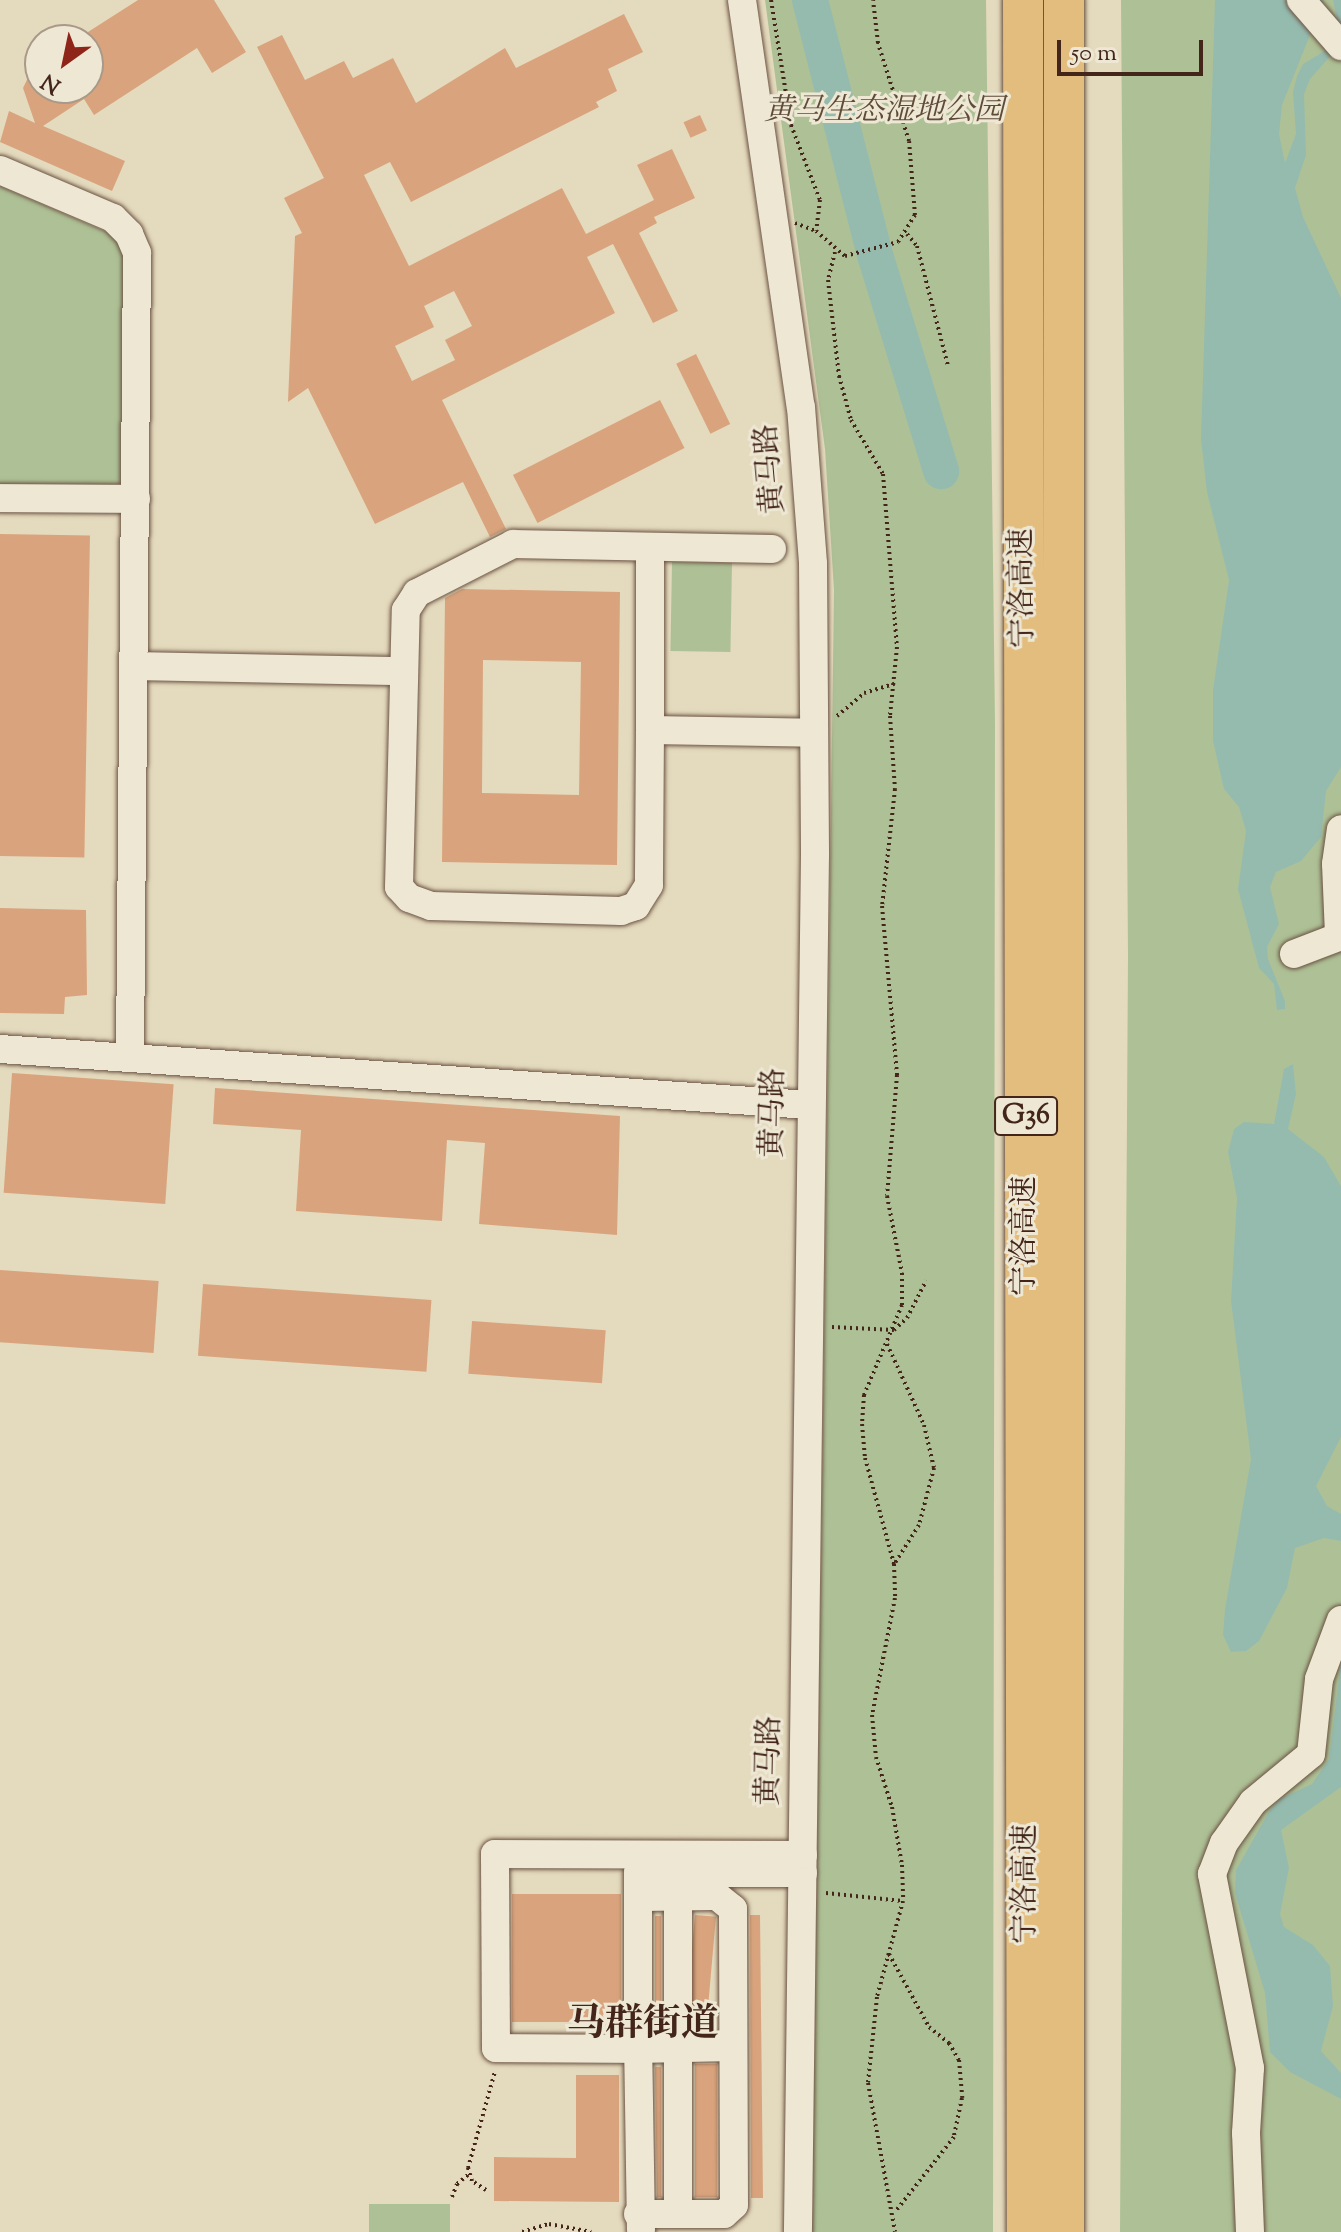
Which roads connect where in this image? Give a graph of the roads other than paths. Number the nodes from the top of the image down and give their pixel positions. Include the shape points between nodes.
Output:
1 (742, 0) edge
2 (1023, 0) edge
3 (1064, 0) edge
4 (1301, 0) edge
5 (1341, 46) edge
6 (0, 170) edge
7 (0, 498) edge
8 (136, 499) junction
9 (650, 547) junction
10 (772, 549) dead end
11 (134, 666) junction
12 (404, 671) junction
13 (814, 726) junction
14 (650, 730) junction
15 (1341, 829) edge
16 (1340, 935) edge
17 (1294, 954) dead end
18 (0, 1049) edge
19 (130, 1058) junction
20 (809, 1105) junction
21 (1341, 1620) edge
22 (495, 1873) junction
23 (808, 1874) junction
24 (638, 1885) junction
25 (678, 1896) junction
26 (732, 2047) junction
27 (678, 2048) junction
28 (638, 2049) junction
29 (678, 2214) junction
30 (640, 2223) edge
31 (798, 2232) edge
32 (1027, 2232) edge
33 (1064, 2232) edge
34 (1250, 2232) edge

1 - 13 street, 黄马路 via 810,497
2 - 32 highway, 宁洛高速 / G36
3 - 33 highway, 宁洛高速 / G36
4 - 5 street
6 - 8 street via 113,218 134,243
7 - 8 street
8 - 11 street
9 - 10 street
9 - 12 street via 513,544 417,593 408,604
9 - 14 street
11 - 12 street
11 - 19 street
12 - 14 street via 395,880 409,898 423,905 621,911 636,906 649,885
13 - 14 street
13 - 20 street, 黄马路
15 - 16 street via 1336,864
16 - 17 street
18 - 19 street
19 - 20 street
20 - 23 street, 黄马路
21 - 34 street via 1319,1679 1311,1754 1253,1802 1224,1843 1212,1874 1250,2068
22 - 23 street via 495,1854
22 - 24 street
22 - 28 street via 496,2048
23 - 24 street
23 - 31 street, 黄马路
24 - 25 street
24 - 28 street
25 - 26 street via 722,1897 733,1909
25 - 27 street
26 - 27 street
26 - 29 street via 734,2205 724,2214
27 - 28 street
27 - 29 street
28 - 30 street
29 - 30 street

